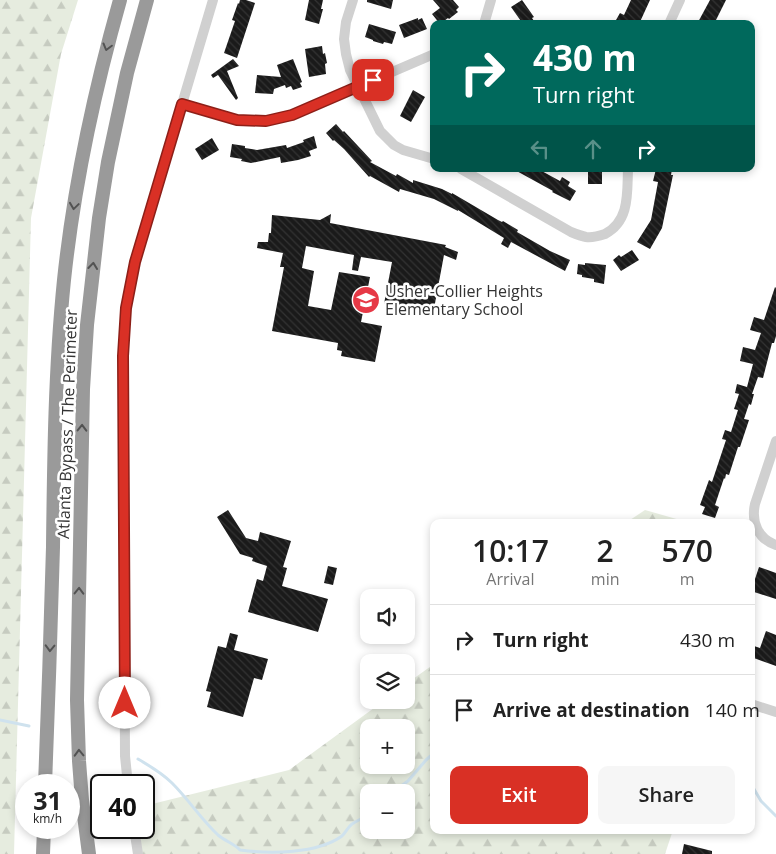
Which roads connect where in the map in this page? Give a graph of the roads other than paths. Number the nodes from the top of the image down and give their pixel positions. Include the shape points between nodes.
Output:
1 (120, 0) edge
2 (147, 0) edge
3 (213, 0) edge
4 (353, 0) edge
5 (492, 0) edge
6 (680, 0) edge
7 (485, 20) edge
8 (671, 20) edge
9 (430, 56) edge
10 (358, 87) junction
11 (182, 104) junction
12 (430, 158) edge
13 (466, 172) edge
14 (628, 172) edge
15 (776, 441) edge
16 (754, 519) edge
17 (755, 524) edge
18 (776, 545) edge
19 (755, 705) edge
20 (776, 712) edge
21 (45, 774) edge
22 (127, 774) edge
23 (44, 839) edge
24 (136, 839) edge
25 (43, 854) edge
26 (89, 854) edge
27 (138, 854) edge

1 -> 21 highway, Atlanta Bypass / The Perimeter via 85,142 64,281 57,362
26 -> 2 highway, Atlanta Bypass / The Perimeter via 80,780 77,700 83,389 99,218 108,162
3 - 11 street
4 - 10 street via 344,39 350,70
5 - 7 street
6 - 8 street
9 - 10 street
10 - 11 street via 292,115 266,121 237,120
10 - 12 street via 380,131 394,145
11 - 22 street via 135,262 126,308 123,366
13 - 14 street via 571,232 587,237 601,236 619,223 626,204
15 - 16 street via 760,487
17 - 18 street via 764,538
19 - 20 street
23 - 25 highway
24 - 27 street

